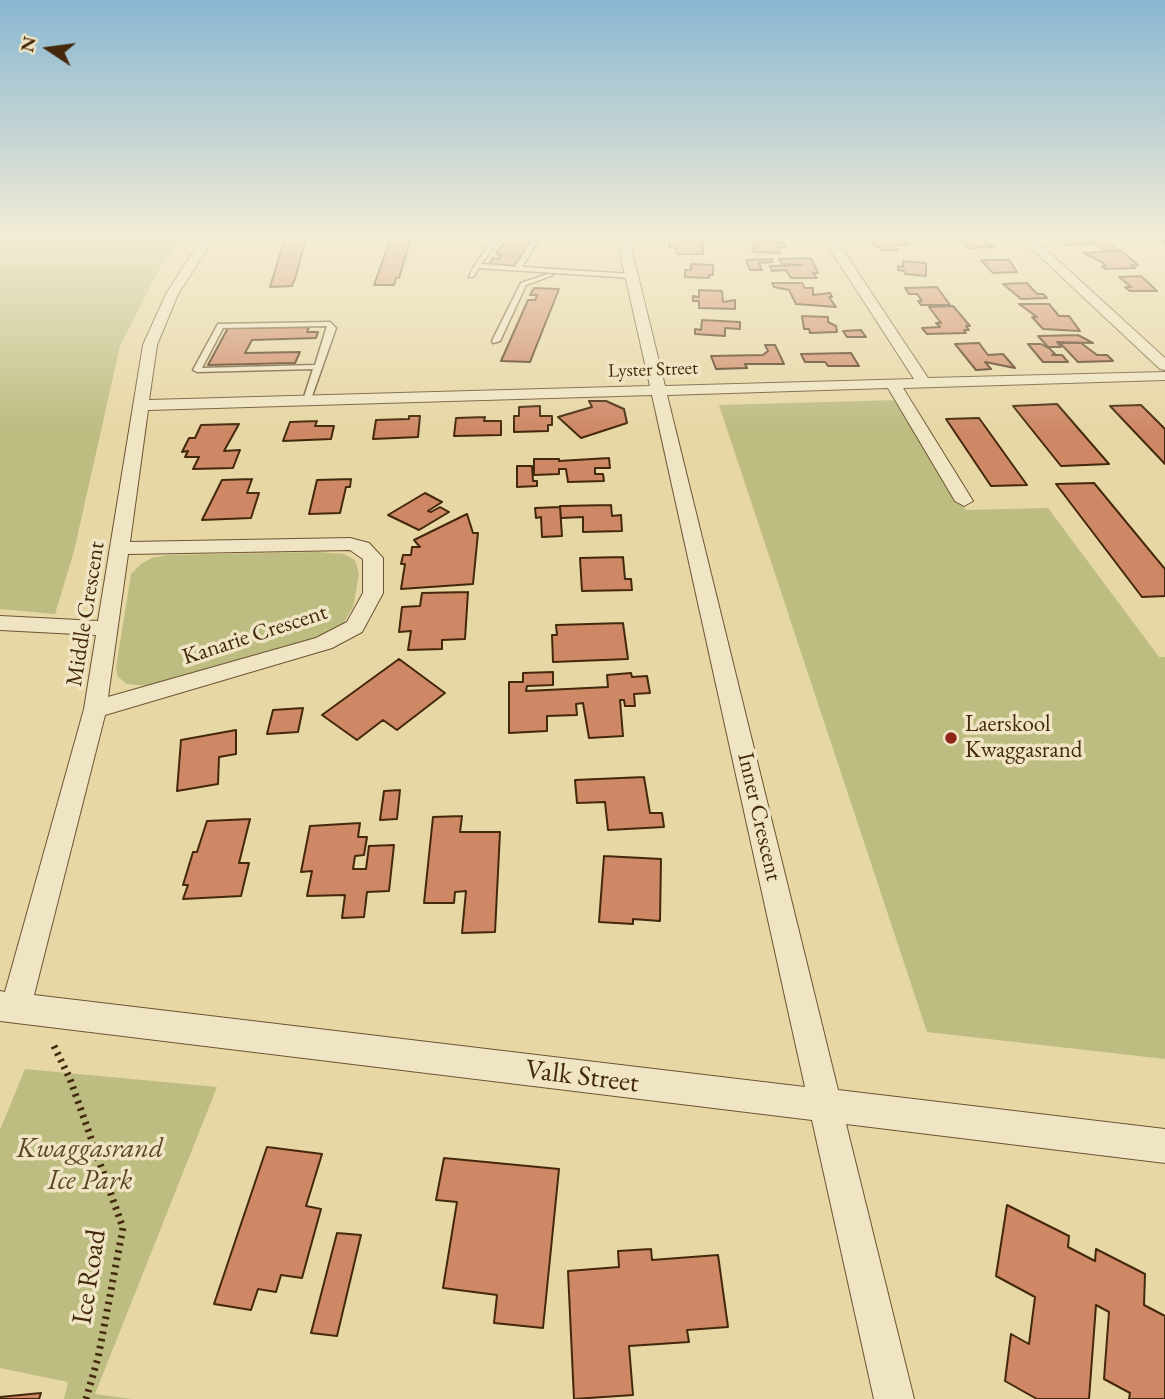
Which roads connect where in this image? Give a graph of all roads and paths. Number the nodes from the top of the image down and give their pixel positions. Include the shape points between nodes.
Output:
1 (169, 300) edge
2 (515, 300) edge
3 (638, 300) edge
4 (870, 300) edge
5 (1094, 300) edge
6 (496, 341) dead end
7 (1165, 366) edge
8 (318, 367) junction
9 (1165, 376) edge
10 (924, 383) junction
11 (893, 384) junction
12 (659, 389) junction
13 (307, 400) junction
14 (142, 405) junction
15 (964, 501) dead end
16 (121, 548) junction
17 (0, 623) edge
18 (107, 628) junction
19 (95, 709) junction
20 (8, 1007) edge
21 (54, 1046) dead end
22 (827, 1107) junction
23 (1165, 1146) edge
24 (86, 1399) edge
25 (894, 1399) edge

1 - 14 street, Middle Crescent via 150,345
2 - 6 lane
3 - 12 street, Inner Crescent
4 - 10 street
5 - 7 street
8 - 8 lane via 330,324 228,324 218,329 197,370
8 - 13 lane
9 - 10 street, Lyster Street
10 - 11 street, Lyster Street
11 - 12 street, Lyster Street
11 - 15 street
12 - 13 street, Lyster Street
12 - 22 street, Inner Crescent
13 - 14 street, Lyster Street
14 - 16 street, Middle Crescent
16 - 18 street, Middle Crescent
16 - 19 street, Kanarie Crescent via 350,544 362,547 373,558 373,593 355,627 324,643
17 - 18 street
18 - 19 street, Middle Crescent
19 - 20 street, Middle Crescent
20 - 22 street, Valk Street
21 - 24 path, Ice Road via 123,1228
22 - 23 street, Valk Street
22 - 25 street, Inner Crescent

